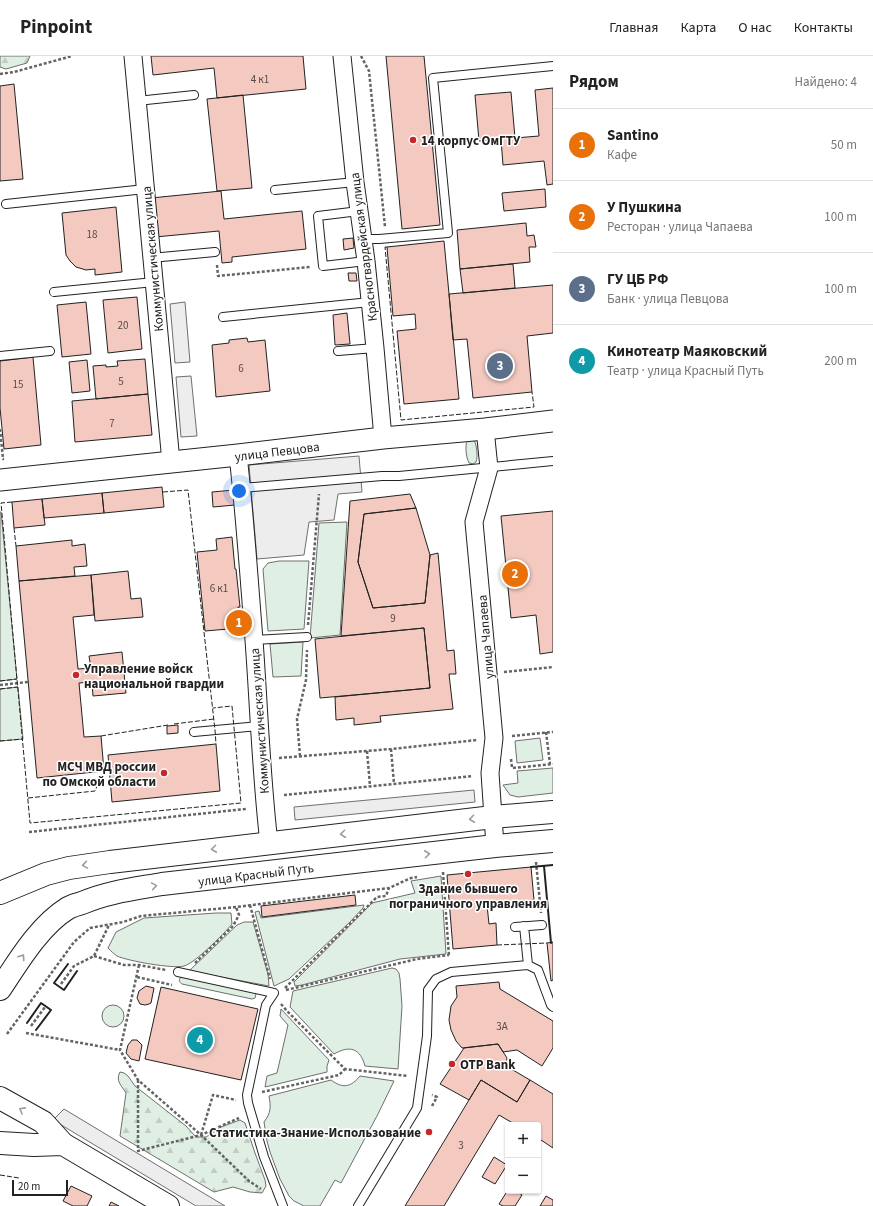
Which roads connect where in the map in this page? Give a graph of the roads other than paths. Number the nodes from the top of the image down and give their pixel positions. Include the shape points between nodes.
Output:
1 (133, 56) edge
2 (342, 56) edge
3 (553, 66) edge
4 (194, 95) dead end
5 (137, 101) junction
6 (355, 182) junction
7 (145, 189) junction
8 (275, 190) dead end
9 (6, 204) dead end
10 (359, 211) junction
11 (363, 239) junction
12 (215, 252) road end
13 (151, 258) junction
14 (366, 261) junction
15 (154, 282) junction
16 (54, 292) dead end
17 (370, 302) junction
18 (223, 317) dead end
19 (375, 348) junction
20 (50, 351) dead end
21 (338, 351) dead end
22 (0, 356) edge
23 (553, 421) edge
24 (485, 429) junction
25 (383, 438) junction
26 (238, 455) junction
27 (553, 461) edge
28 (171, 462) junction
29 (489, 468) junction
30 (0, 480) edge
31 (241, 488) junction
32 (307, 637) road end
33 (254, 640) junction
34 (259, 726) junction
35 (194, 732) dead end
36 (553, 812) edge
37 (493, 817) junction
38 (553, 841) edge
39 (269, 843) junction
40 (495, 846) junction
41 (0, 893) edge
42 (542, 925) road end
43 (524, 926) junction
44 (516, 927) dead end
45 (528, 965) junction
46 (178, 972) road end
47 (0, 989) edge
48 (553, 1007) edge
49 (0, 1098) edge
50 (0, 1143) edge
51 (63, 1144) junction
52 (282, 1203) edge
53 (168, 1206) edge
54 (358, 1206) edge

1 - 5 street, Коммунистическая улица
2 - 6 street, Красногвардейская улица
3 - 11 lane via 433,78 448,233
4 - 5 lane
5 - 7 street, Коммунистическая улица
6 - 8 lane
6 - 10 street, Красногвардейская улица
7 - 9 lane
7 - 13 street, Коммунистическая улица
10 - 11 street, Красногвардейская улица
10 - 14 lane via 318,216 323,266
11 - 14 street, Красногвардейская улица
12 - 13 lane
13 - 15 street, Коммунистическая улица
14 - 17 street, Красногвардейская улица
15 - 16 lane
15 - 28 street, Коммунистическая улица
17 - 18 lane
17 - 19 street, Красногвардейская улица
19 - 21 lane
19 - 25 street, Красногвардейская улица
20 - 22 lane
23 - 24 street, улица Певцова
24 - 25 street, улица Певцова
24 - 29 street, улица Чапаева
25 - 26 street, улица Певцова
26 - 28 street, улица Певцова
26 - 31 street, Коммунистическая улица
27 - 29 lane
28 - 30 street, улица Певцова
29 - 31 lane
29 - 37 street, улица Чапаева via 474,522 494,738 490,773
31 - 33 street, Коммунистическая улица
32 - 33 lane
33 - 34 street, Коммунистическая улица
34 - 35 lane
34 - 39 street, Коммунистическая улица
36 - 37 main road
37 -> 39 main road
37 - 40 street, улица Чапаева
38 - 40 main road, улица Красный Путь
39 -> 41 main road via 68,868
47 -> 40 main road, улица Красный Путь via 30,944 52,921 68,908 115,892 162,884
42 - 43 lane
43 - 44 lane
43 - 45 lane
45 - 48 lane via 538,970
45 - 54 lane via 451,972 436,979 428,990 427,1036 417,1108
46 - 52 lane via 274,993 266,1005 248,1099 264,1157
51 -> 49 main road via 43,1122
50 - 51 main road
51 - 53 main road

